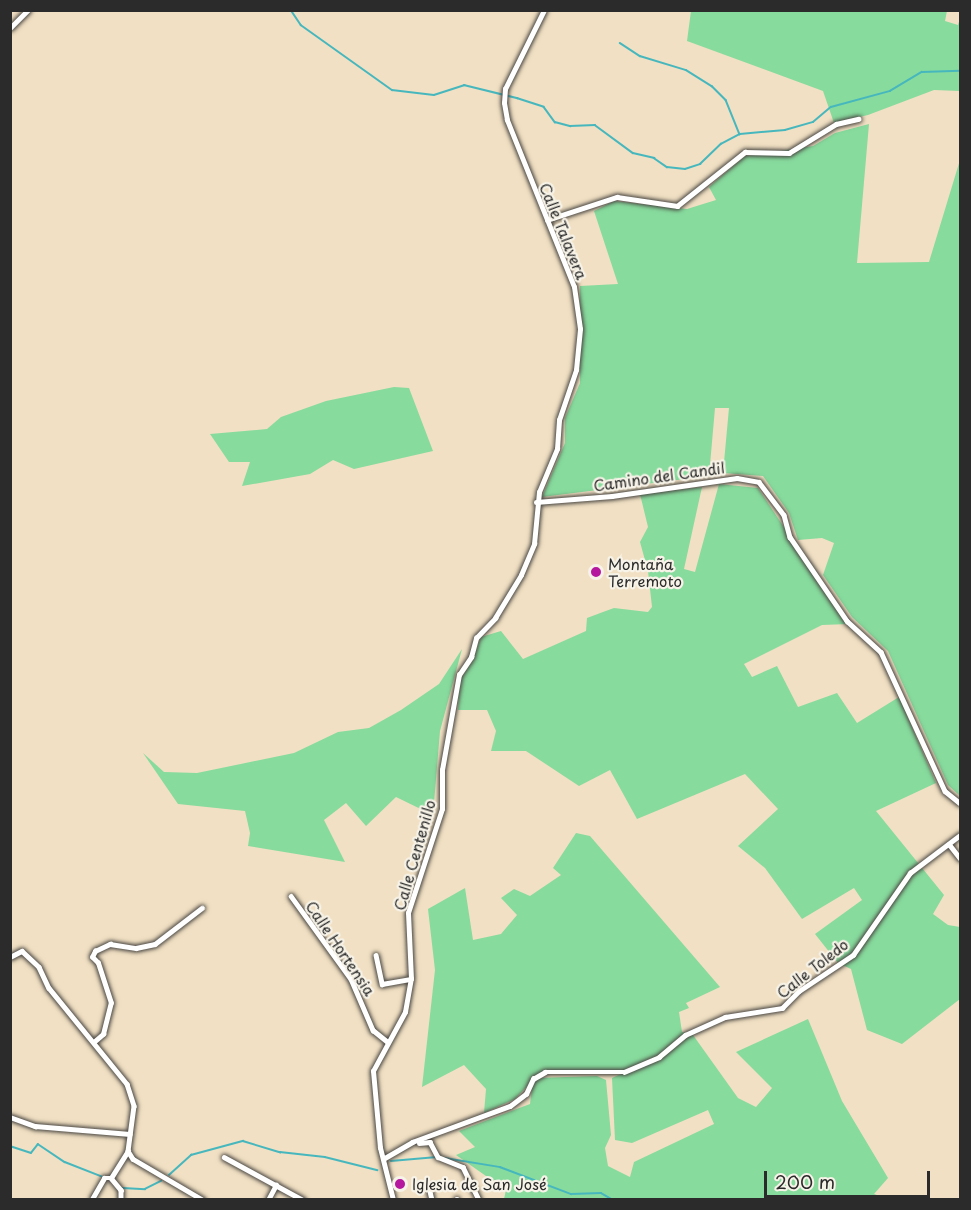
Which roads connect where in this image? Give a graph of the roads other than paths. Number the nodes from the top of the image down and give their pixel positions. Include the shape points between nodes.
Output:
1 (28, 10) edge
2 (544, 10) edge
3 (10, 28) edge
4 (858, 119) dead end
5 (547, 220) junction
6 (536, 502) junction
7 (960, 803) edge
8 (960, 835) edge
9 (949, 844) junction
10 (960, 858) edge
11 (291, 896) dead end
12 (202, 908) dead end
13 (376, 955) dead end
14 (10, 957) edge
15 (411, 980) junction
16 (95, 1041) junction
17 (388, 1042) junction
18 (10, 1117) edge
19 (130, 1134) junction
20 (412, 1142) junction
21 (128, 1151) junction
22 (224, 1157) dead end
23 (382, 1159) junction
24 (111, 1178) junction
25 (276, 1185) junction
26 (429, 1187) dead end
27 (92, 1199) edge
28 (121, 1200) edge
29 (203, 1200) edge
30 (268, 1200) edge
31 (303, 1200) edge
32 (393, 1200) edge
33 (432, 1200) edge
34 (479, 1200) edge

1 - 3 street
2 - 5 street, Calle Talavera via 505,89 504,103 507,120
4 - 5 street via 836,124 789,153 745,152 677,206 617,197
5 - 6 street, Calle Talavera via 574,288 580,329 576,370 559,420 557,449
6 - 7 street, Camino del Candil via 612,496 736,478 759,482 784,515 790,537 847,621 881,652 945,791
6 - 15 street, Calle Centenillo via 537,535 525,565 495,618 476,638 471,657 459,675 442,770 442,809 408,913
8 - 9 street, Calle Toledo
9 - 10 street
9 - 20 street, Calle Toledo via 910,873 853,955 799,991 782,1008 725,1017 685,1035 659,1057 624,1072 545,1072 533,1079 526,1094 510,1106 451,1131
11 - 17 street, Calle Hortensia via 351,979 373,1029
12 - 16 street via 155,944 136,948 111,944 95,951 92,957 98,963 111,1002 104,1034
13 - 15 street via 382,984
14 - 16 street via 21,951 39,967 49,988
15 - 17 street, Calle Centenillo via 405,1012
16 - 19 street via 130,1090 134,1106
17 - 23 street, Calle Centenillo via 373,1071
18 - 19 street via 35,1126
19 - 21 street
20 - 23 street, Calle Toledo
20 - 34 street via 430,1142 438,1157 463,1167
21 - 24 street
21 - 29 street via 138,1164
22 - 25 street
23 - 32 street, Calle Centenillo
24 - 27 street via 104,1178
24 - 28 street via 121,1190
25 - 30 street
25 - 31 street
26 - 33 street

